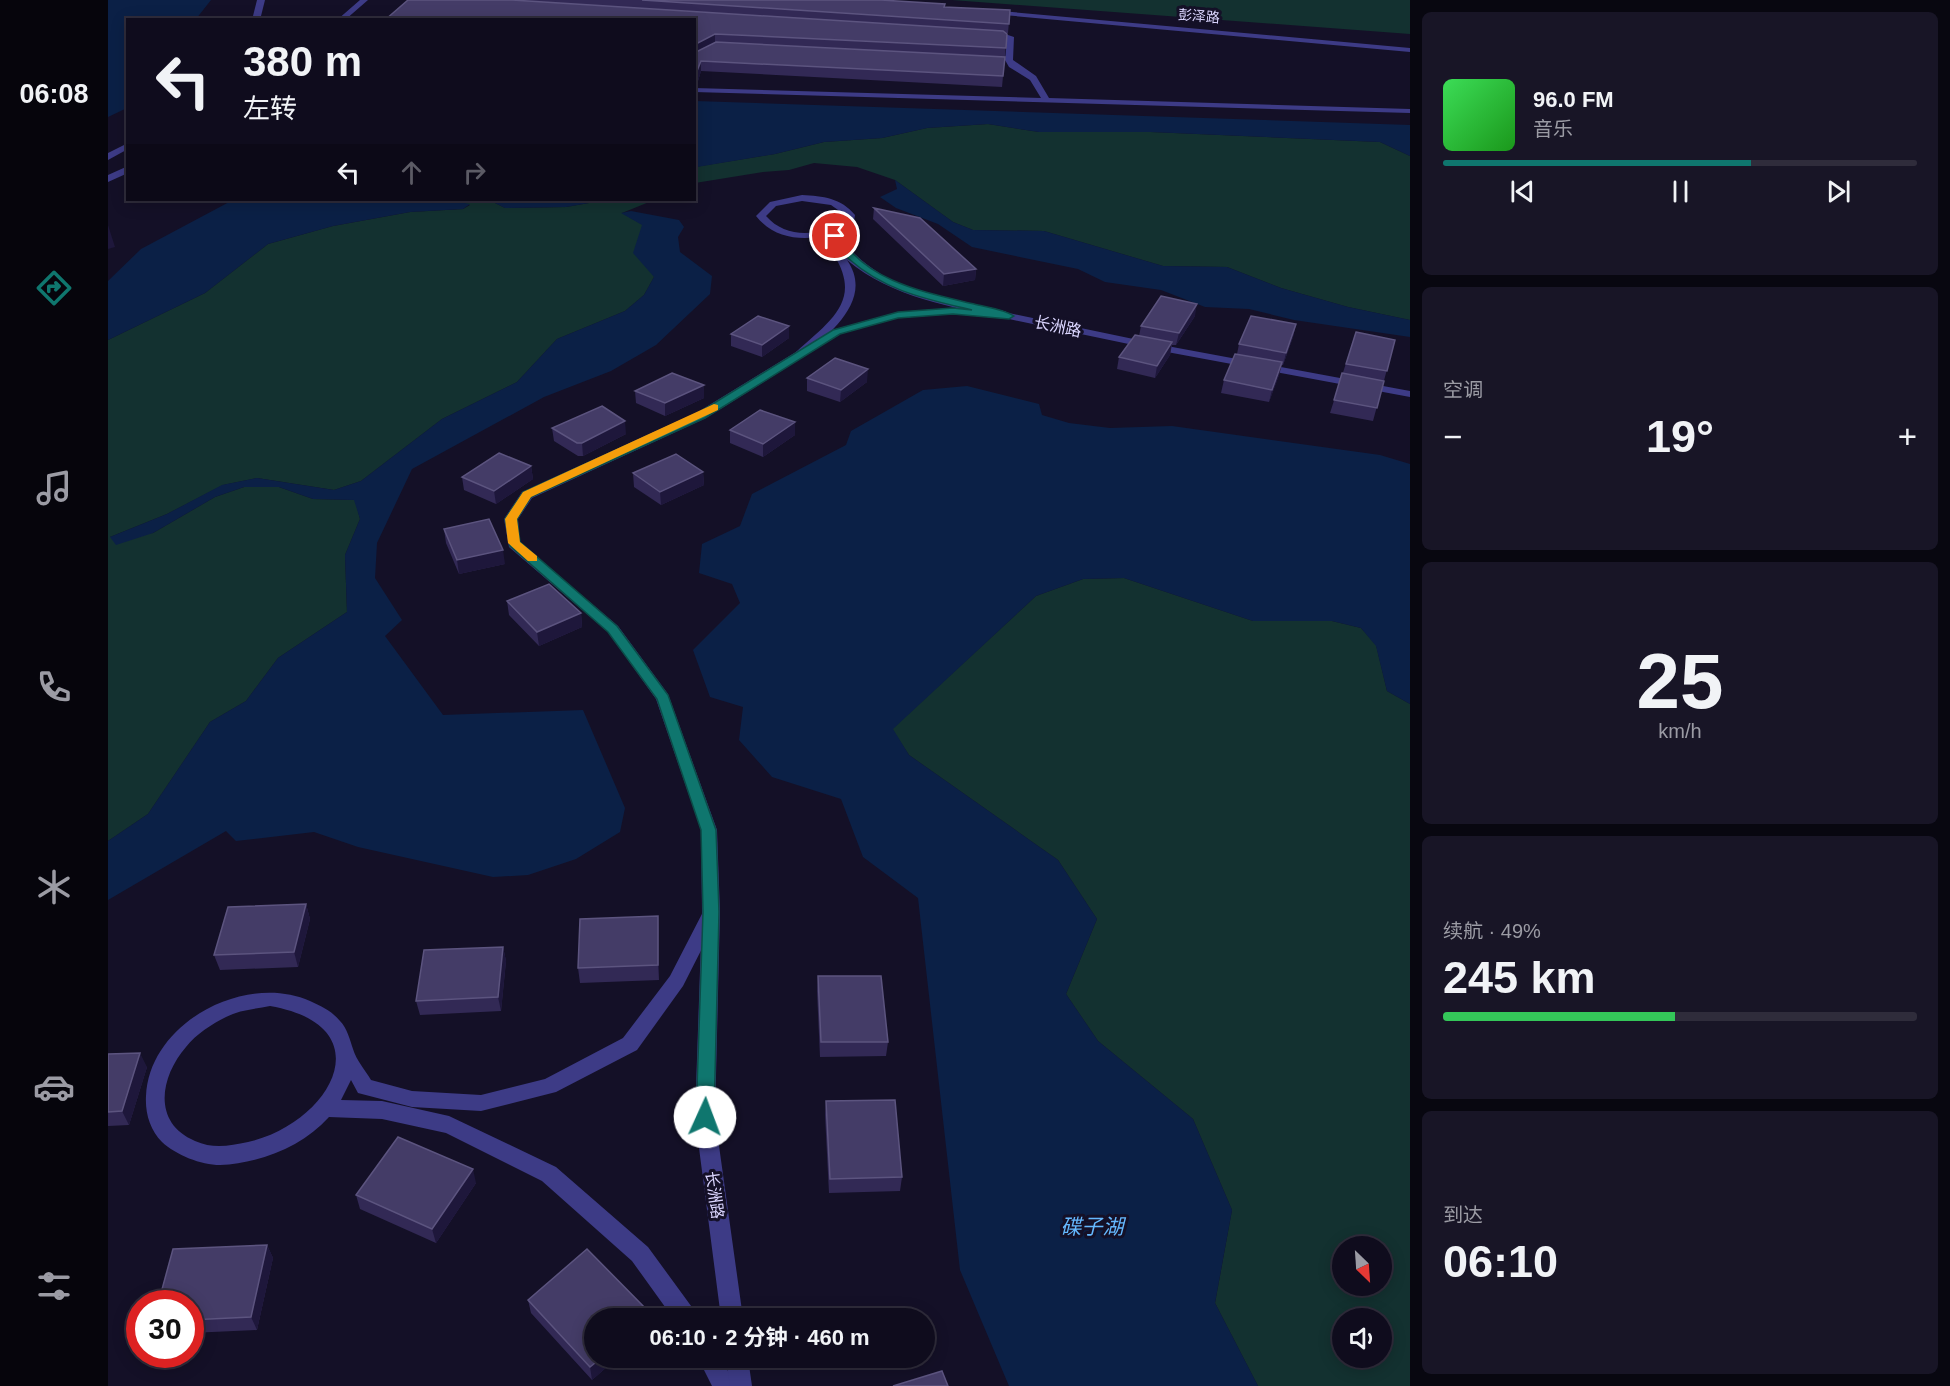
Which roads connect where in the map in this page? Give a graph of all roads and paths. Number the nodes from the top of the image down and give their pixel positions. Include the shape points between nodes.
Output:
1 (261, 0) edge
2 (364, 0) edge
3 (979, 11) edge
4 (256, 18) edge
5 (342, 18) edge
6 (980, 33) edge
7 (1410, 50) edge
8 (999, 62) edge
9 (1011, 63) junction
10 (696, 90) edge
11 (1046, 100) junction
12 (1410, 111) edge
13 (126, 146) edge
14 (108, 157) edge
15 (126, 170) edge
16 (108, 179) edge
17 (839, 228) junction
18 (804, 235) junction
19 (1009, 316) junction
20 (800, 354) junction
21 (1410, 394) edge
22 (711, 912) junction
23 (345, 1053) junction
24 (325, 1108) junction
25 (679, 1308) edge
26 (731, 1308) edge
27 (715, 1368) edge
28 (738, 1368) edge
29 (725, 1386) edge
30 (741, 1386) edge

1 - 4 street
2 - 5 street
3 - 7 street, 彭泽路
6 - 9 street via 1011,39
8 - 9 street
9 - 11 street via 1033,78
10 - 11 street
11 - 12 street
13 - 14 street
15 - 16 street
17 - 18 street
17 - 18 street via 849,221 850,215 843,206 822,199 783,200 762,212 767,225
17 - 19 street via 835,236 840,246 867,271 886,282
18 - 20 street via 822,239 835,249 848,264 853,279 852,297 838,318
19 - 20 street, 长洲路 via 953,311 898,315 836,332
19 - 21 street, 长洲路
20 - 22 street, 长洲路 via 702,415 527,495 511,519 514,543 613,629 663,698 709,830
22 - 23 street via 677,981 630,1044 549,1086 481,1103 412,1099 364,1087
22 - 26 street, 长洲路 via 705,1117
23 - 24 street via 342,1080
23 - 24 street via 333,1025 315,1009 279,1000 238,1005 218,1012 181,1039 161,1066 154,1106 164,1129 174,1140 200,1153 229,1156 279,1144 309,1125
24 - 25 street via 382,1110 449,1125 549,1174 640,1254
27 - 29 street
28 - 30 street

